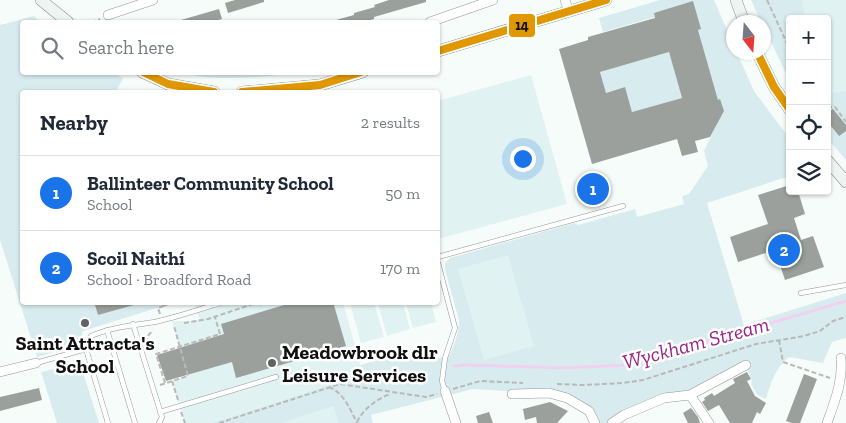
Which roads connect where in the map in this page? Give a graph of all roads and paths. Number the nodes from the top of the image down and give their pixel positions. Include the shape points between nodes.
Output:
1 (41, 0) edge
2 (153, 0) edge
3 (494, 0) edge
4 (565, 0) edge
5 (606, 0) edge
6 (736, 0) edge
7 (767, 0) edge
8 (474, 3) edge
9 (569, 12) junction
10 (741, 15) edge
11 (106, 16) joint
12 (66, 20) edge
13 (96, 20) edge
14 (435, 20) edge
15 (786, 41) edge
16 (440, 49) edge
17 (760, 60) edge
18 (148, 75) edge
19 (353, 75) edge
20 (202, 90) edge
21 (298, 90) edge
22 (787, 105) edge
23 (831, 108) edge
24 (846, 122) edge
25 (831, 165) edge
26 (846, 182) edge
27 (623, 206) dead end
28 (440, 256) edge
29 (440, 271) edge
30 (846, 285) edge
31 (801, 293) dead end
32 (166, 305) edge
33 (214, 305) edge
34 (250, 305) edge
35 (163, 306) dead end
36 (215, 317) junction
37 (846, 317) edge
38 (182, 323) dead end
39 (133, 324) junction
40 (173, 324) dead end
41 (158, 328) dead end
42 (107, 330) junction
43 (779, 340) junction
44 (147, 345) dead end
45 (180, 346) junction
46 (86, 350) junction
47 (841, 358) dead end
48 (36, 363) joint
49 (746, 365) dead end
50 (0, 372) edge
51 (276, 378) dead end
52 (834, 380) dead end
53 (164, 383) junction
54 (528, 383) dead end
55 (555, 384) dead end
56 (329, 387) junction
57 (445, 391) junction
58 (162, 392) dead end
59 (393, 393) junction
60 (512, 394) dead end
61 (690, 395) junction
62 (160, 412) junction
63 (108, 423) edge
64 (135, 423) edge
65 (159, 423) edge
66 (219, 423) edge
67 (357, 423) edge
68 (456, 423) edge
69 (595, 423) edge
70 (612, 423) edge
71 (709, 423) edge
72 (827, 423) edge

1 - 12 street
2 - 11 street
3 - 8 street
4 - 9 street
5 - 9 street
6 - 10 street
7 - 15 path
8 - 14 street
9 - 16 street
11 - 13 path
17 - 22 street
18 - 20 street via 168,84
19 - 21 street
23 - 24 path
25 - 26 street
27 - 28 lane
29 - 57 lane via 455,328 445,358 442,381
30 - 31 lane
32 - 35 path
33 - 39 lane via 181,316
34 - 36 path
36 - 38 path
36 - 45 path via 220,334
37 - 43 path via 833,321 820,331
39 - 42 lane
39 - 62 lane
40 - 45 path
41 - 44 path via 147,337
42 - 46 lane via 91,336
42 - 64 lane
43 - 52 path via 783,362
43 - 55 path via 731,350 643,380
45 - 53 path via 156,354
45 - 53 path via 188,376
46 - 48 lane
46 - 63 lane
47 - 72 street via 842,374
48 - 50 street
49 - 61 street
51 - 62 lane
53 - 58 path via 160,384
54 - 57 path via 480,381
56 - 59 path via 340,384
56 - 66 path
56 - 67 path via 340,393
57 - 59 path via 426,397
57 - 68 street
59 - 67 path via 371,405
60 - 69 street via 549,393 567,398 588,411
61 - 70 street via 663,399
61 - 71 street
62 - 65 lane

